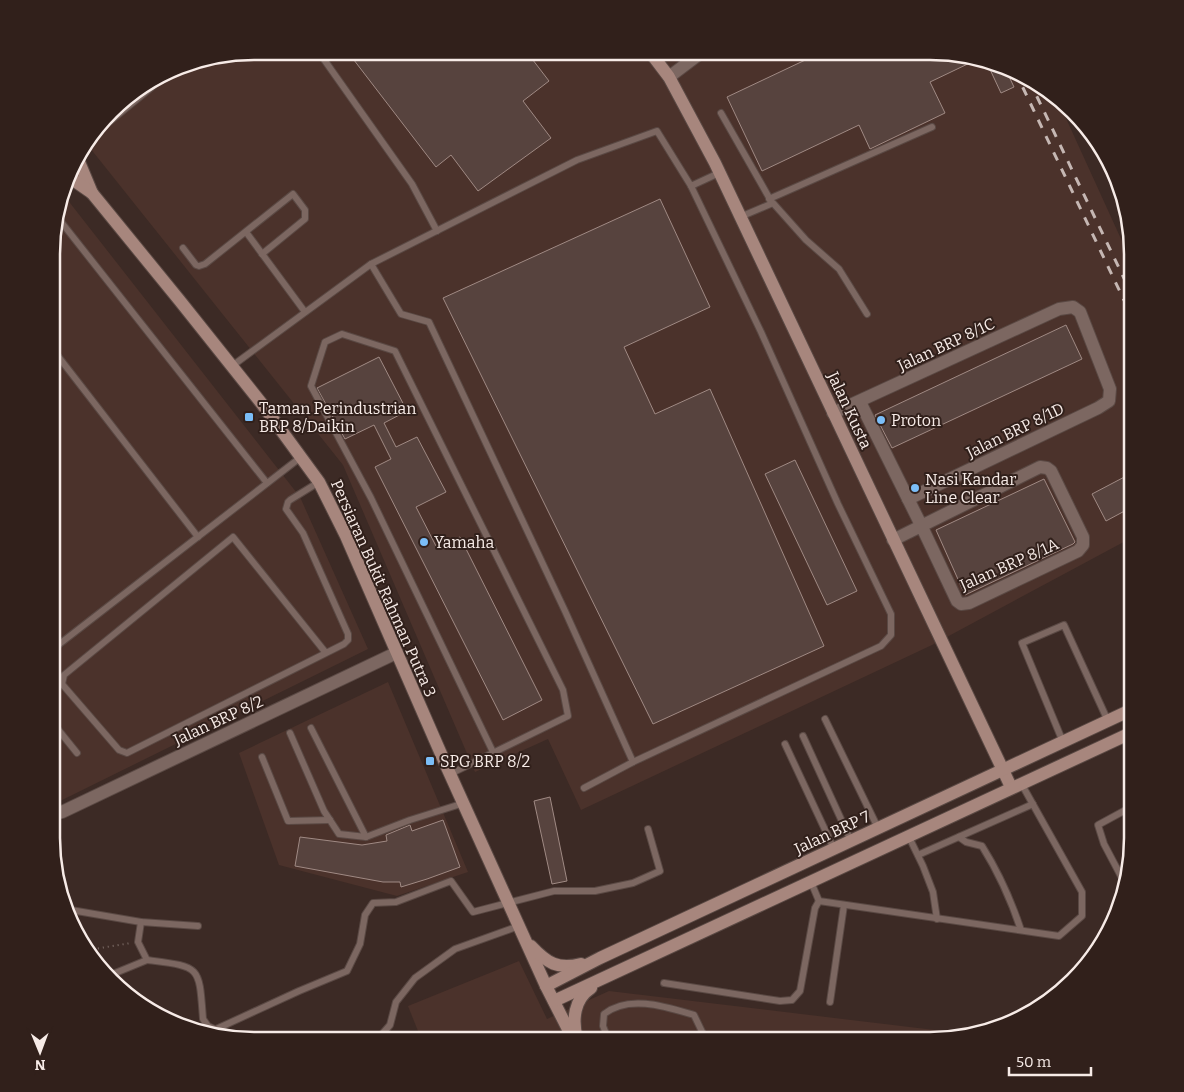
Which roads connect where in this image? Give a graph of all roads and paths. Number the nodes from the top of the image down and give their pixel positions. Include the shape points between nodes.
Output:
1 (324, 60) edge
2 (656, 60) edge
3 (690, 60) edge
4 (669, 77) junction
5 (722, 113) dead end
6 (932, 126) dead end
7 (81, 166) edge
8 (719, 173) junction
9 (75, 181) edge
10 (691, 186) junction
11 (92, 193) junction
12 (771, 201) junction
13 (740, 217) junction
14 (63, 224) edge
15 (437, 231) junction
16 (246, 232) junction
17 (183, 248) dead end
18 (262, 254) junction
19 (371, 264) junction
20 (1073, 307) joint
21 (305, 312) junction
22 (868, 314) dead end
23 (60, 359) edge
24 (232, 366) junction
25 (860, 402) junction
26 (833, 413) junction
27 (301, 457) junction
28 (319, 482) junction
29 (267, 483) junction
30 (908, 499) junction
31 (921, 525) junction
32 (198, 537) junction
33 (893, 540) junction
34 (60, 644) edge
35 (326, 653) junction
36 (396, 653) junction
37 (1124, 714) edge
38 (825, 719) dead end
39 (1108, 721) junction
40 (311, 728) dead end
41 (60, 732) edge
42 (290, 733) dead end
43 (803, 736) dead end
44 (1124, 736) edge
45 (1063, 742) junction
46 (785, 744) dead end
47 (493, 752) junction
48 (77, 753) dead end
49 (262, 756) dead end
50 (633, 762) junction
51 (1002, 770) junction
52 (450, 774) junction
53 (1016, 785) junction
54 (584, 788) dead end
55 (464, 803) junction
56 (1033, 804) junction
57 (1124, 811) edge
58 (60, 812) edge
59 (330, 820) junction
60 (878, 828) junction
61 (648, 829) dead end
62 (908, 835) junction
63 (366, 836) junction
64 (959, 837) junction
65 (852, 841) junction
66 (834, 849) junction
67 (918, 855) junction
68 (1120, 875) edge
69 (811, 882) junction
70 (819, 901) junction
71 (509, 903) junction
72 (844, 905) junction
73 (74, 911) edge
74 (937, 919) junction
75 (141, 922) junction
76 (198, 926) dead end
77 (519, 926) junction
78 (1022, 930) junction
79 (138, 942) junction
80 (526, 942) junction
81 (95, 949) edge
82 (600, 958) junction
83 (147, 960) junction
84 (614, 972) junction
85 (115, 973) edge
86 (664, 983) dead end
87 (546, 986) junction
88 (554, 1001) junction
89 (830, 1002) dead end
90 (208, 1026) edge
91 (221, 1029) edge
92 (384, 1032) edge
93 (571, 1032) edge
94 (575, 1032) edge
95 (606, 1032) edge
96 (702, 1032) edge

1 - 15 lane via 412,184
2 - 4 main road, Jalan Kusta
3 - 4 street
4 - 8 main road, Jalan Kusta
5 - 12 lane
6 - 12 lane
7 - 11 main road, Persiaran Bukit Rahman Putra 3
8 - 10 lane
8 - 13 main road, Jalan Kusta
9 - 11 main road, Persiaran Bukit Rahman Putra 3
10 - 15 lane via 656,131 577,160
10 - 50 lane via 891,614 891,635 881,646
11 - 24 main road, Persiaran Bukit Rahman Putra 3
12 - 13 lane
12 - 22 lane via 806,240 839,269
13 - 26 main road, Jalan Kusta
14 - 29 lane
15 - 19 lane
16 - 17 lane via 202,266 194,263
16 - 18 lane
16 - 18 lane via 293,194 305,210 305,219
18 - 21 lane
19 - 21 lane
19 - 50 lane via 401,314 428,322 566,610
20 - 25 street, Jalan BRP 8/1C via 1059,309
20 - 30 street, Jalan BRP 8/1D via 1080,312 1097,355 1110,389 1109,400
21 - 24 lane
23 - 32 lane
24 - 27 main road, Persiaran Bukit Rahman Putra 3
25 - 26 street, Jalan BRP 8/1C
25 - 30 street, Jalan BRP 8/1A
26 - 33 main road, Jalan Kusta
27 - 28 main road, Persiaran Bukit Rahman Putra 3
27 - 29 lane
28 - 35 lane via 290,500 286,509 303,533 348,634 346,642
28 - 36 main road, Persiaran Bukit Rahman Putra 3
29 - 32 lane
30 - 31 street, Jalan BRP 8/1A
31 - 31 street, Jalan BRP 8/1A via 1040,467 1051,471 1083,537 1083,545 1078,551 961,604 957,602
31 - 33 street
32 - 34 lane
33 - 51 main road, Jalan Kusta
35 - 35 lane via 233,537 64,675 62,684 119,750 126,753
36 - 52 main road, Persiaran Bukit Rahman Putra 3
36 - 58 street, Jalan BRP 8/2
37 - 39 main road, Jalan BRP 7
38 - 60 lane
39 - 45 main road, Jalan BRP 7
39 - 45 lane via 1064,625 1022,643
40 - 63 lane
41 - 48 lane
42 - 59 lane
43 - 65 lane
44 - 53 main road
45 - 51 main road, Jalan BRP 7
46 - 66 lane
47 - 47 lane via 371,498 310,386 325,342 342,334 395,351 563,690 568,716
47 - 52 lane
49 - 59 lane via 288,821
50 - 54 lane
51 - 53 main road, Jalan Kusta
51 - 60 main road, Jalan BRP 7
52 - 55 main road, Persiaran Bukit Rahman Putra 3
53 - 56 lane
53 - 62 main road
55 - 63 lane
55 - 71 main road, Persiaran Bukit Rahman Putra 3
56 - 64 lane
56 - 78 lane via 1082,892 1082,916 1059,936
57 - 68 lane via 1098,825
59 - 63 lane via 339,834
60 - 65 main road, Jalan BRP 7
61 - 71 lane via 660,871 634,883 595,891 554,891
62 - 67 lane
62 - 69 main road
64 - 67 lane
64 - 78 lane via 982,846 1009,896
65 - 66 main road, Jalan BRP 7
66 - 82 main road, Jalan BRP 7
67 - 74 lane via 933,892
69 - 70 lane
69 - 84 main road
70 - 72 lane
70 - 86 lane via 800,991 792,1000 780,1001
71 - 77 main road, Persiaran Bukit Rahman Putra 3
71 - 91 lane via 473,912 451,881 396,902 373,903 365,914 360,944 347,971
72 - 74 lane
72 - 89 lane
73 - 75 lane
74 - 78 lane
75 - 76 lane
75 - 79 lane
77 - 80 main road, Persiaran Bukit Rahman Putra 3
77 - 92 lane via 455,949 415,978 396,1002 390,1025
79 - 81 path
79 - 83 lane
80 - 82 main road via 542,958 556,965 570,967
80 - 87 main road, Persiaran Bukit Rahman Putra 3
82 - 87 main road, Jalan BRP 7
83 - 85 lane
83 - 90 lane via 181,964 191,969 199,978 203,1019
84 - 88 main road
84 - 94 main road via 580,998 575,1010
87 - 88 main road, Persiaran Bukit Rahman Putra 3
88 - 93 main road, Persiaran Bukit Rahman Putra 3
95 - 96 lane via 604,1014 610,1008 631,1004 694,1015

